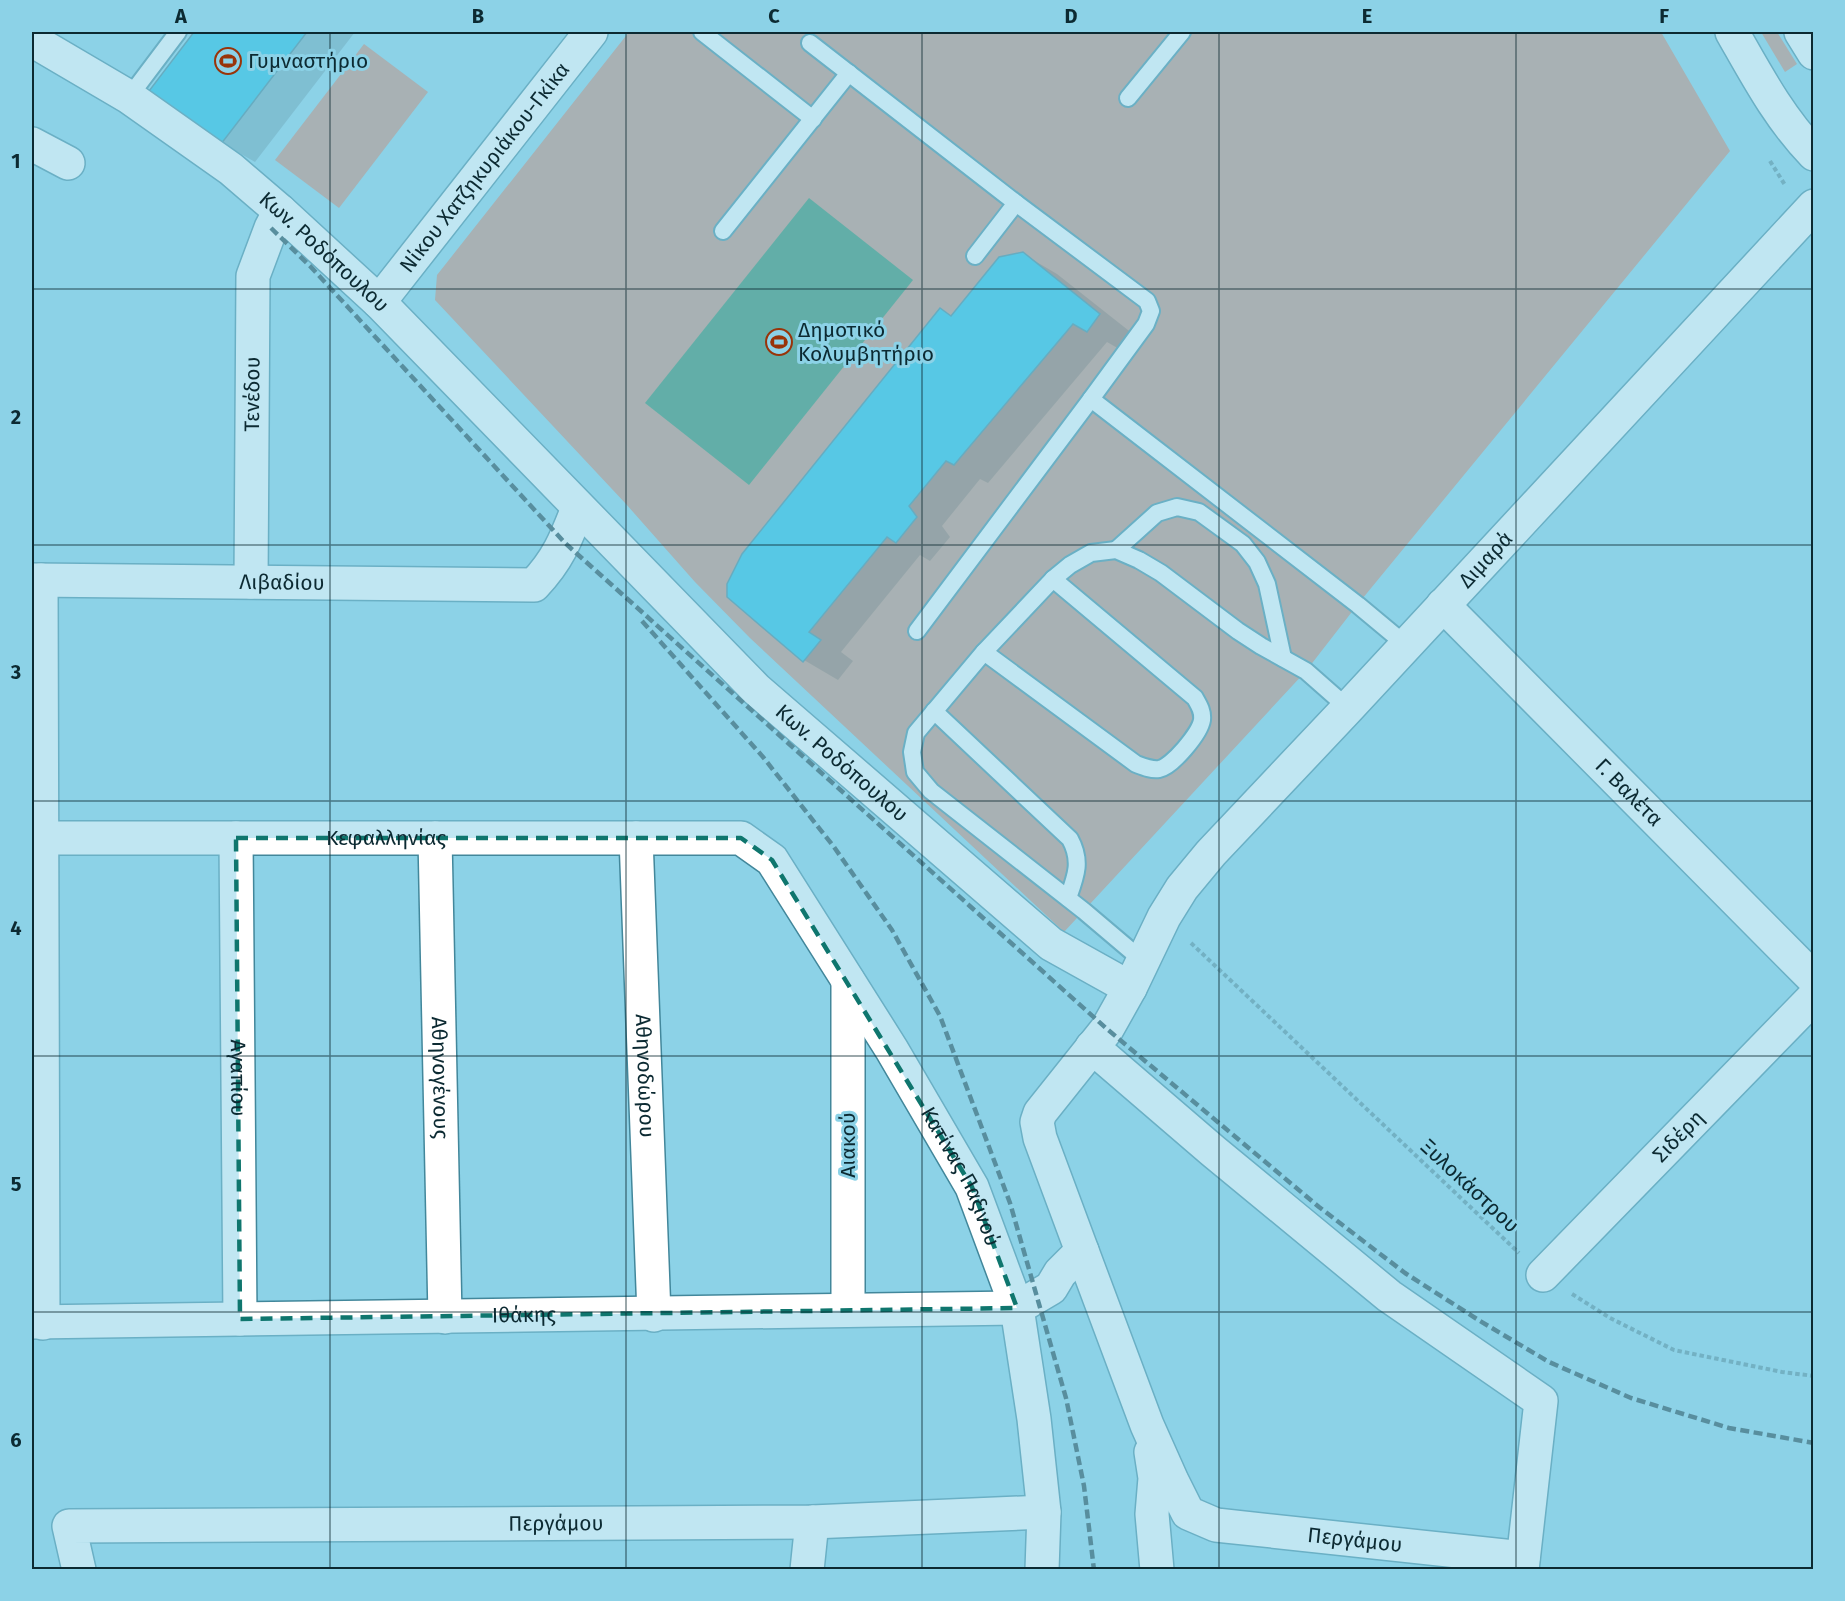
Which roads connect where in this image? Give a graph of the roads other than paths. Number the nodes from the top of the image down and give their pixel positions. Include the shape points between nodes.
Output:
1 (178, 32) edge
2 (591, 32) edge
3 (702, 32) edge
4 (1182, 32) edge
5 (1732, 32) edge
6 (1801, 32) edge
7 (32, 40) edge
8 (810, 43) dead end
9 (1814, 53) edge
10 (849, 74) junction
11 (129, 96) junction
12 (1128, 98) dead end
13 (813, 119) junction
14 (32, 144) edge
15 (1814, 154) edge
16 (68, 163) dead end
17 (1016, 203) junction
18 (1814, 206) edge
19 (280, 211) junction
20 (723, 231) dead end
21 (975, 256) dead end
22 (379, 302) junction
23 (1091, 399) junction
24 (578, 508) junction
25 (1116, 550) junction
26 (1053, 579) junction
27 (36, 580) edge
28 (251, 582) junction
29 (1443, 605) junction
30 (917, 631) dead end
31 (1406, 645) junction
32 (984, 651) junction
33 (1283, 658) junction
34 (1348, 708) junction
35 (934, 711) junction
36 (37, 838) edge
37 (236, 838) junction
38 (435, 838) junction
39 (636, 838) junction
40 (741, 838) joint
41 (1068, 898) junction
42 (1137, 974) junction
43 (1814, 979) edge
44 (848, 981) junction
45 (1814, 997) edge
46 (1092, 1047) junction
47 (1082, 1251) junction
48 (1543, 1275) road end
49 (1017, 1308) junction
50 (848, 1310) junction
51 (654, 1315) junction
52 (445, 1317) junction
53 (240, 1319) junction
54 (37, 1322) edge
55 (1147, 1425) junction
56 (1044, 1512) junction
57 (812, 1522) junction
58 (1523, 1564) edge
59 (79, 1569) edge
60 (807, 1569) edge
61 (1042, 1569) edge
62 (1157, 1569) edge

1 - 11 lane
2 - 22 street, Νίκου Χατζηκυριάκου-Γκίκα
3 - 13 lane
4 - 12 lane
5 - 15 street via 1790,127
6 - 9 street
7 - 11 street, Κων. Ροδόπουλου
8 - 10 lane
10 - 13 lane
10 - 17 lane
11 - 19 street, Κων. Ροδόπουλου via 231,169
13 - 20 lane
14 - 16 street
17 - 21 lane
17 - 23 lane via 1147,301 1151,311 1146,324
18 - 29 street, Διμαρά
19 - 22 street, Κων. Ροδόπουλου
19 - 28 street, Τενέδου via 253,276
22 - 24 street, Κων. Ροδόπουλου
23 - 30 lane
23 - 31 lane
24 - 28 street, Λιβαδίου via 565,543 534,585
24 - 42 street, Κων. Ροδόπουλου via 756,689 1051,944
25 - 26 lane via 1091,553
25 - 33 lane via 1161,573
25 - 33 lane via 1157,513 1177,507 1199,512 1243,544 1257,562 1267,584
26 - 32 lane
26 - 32 lane via 1195,698 1202,721 1170,765 1159,769 1136,764
27 - 28 street, Λιβαδίου
27 - 36 street
29 - 31 street, Διμαρά
29 - 43 street, Γ. Βαλέτα
31 - 34 street, Διμαρά
32 - 35 lane
33 - 34 lane via 1306,671
34 - 42 street, Διμαρά via 1182,888
35 - 41 lane via 1070,839 1077,851 1077,863
35 - 41 lane via 916,733 912,752 915,772 931,791
36 - 37 street, Κεφαλληνίας
36 - 54 street
37 - 38 street, Κεφαλληνίας
37 - 53 street, Αγαπίου
38 - 39 street, Κεφαλληνίας
38 - 52 street, Αθηνογένους
39 - 40 street, Κεφαλληνίας
39 - 51 street, Αθηνοδώρου
40 - 44 street, Κατίνας Παξινού via 772,860
41 - 42 lane
42 - 46 street, Διμαρά via 1107,1029
44 - 49 street, Κατίνας Παξινού via 972,1187
44 - 50 street, Αιακού
45 - 48 street, Σιδέρη
46 - 47 street, Διμαρά via 1044,1107 1037,1122
46 - 58 street via 1389,1296 1541,1401
47 - 49 street via 1051,1288
47 - 55 street
49 - 50 street, Ιθάκης
49 - 56 street, Κατίνας Παξινού
50 - 51 street, Ιθάκης
51 - 52 street, Ιθάκης
52 - 53 street, Ιθάκης
53 - 54 street, Ιθάκης
55 - 58 street, Περγάμου via 1188,1513 1216,1525
55 - 62 street via 1155,1478 1152,1514
56 - 57 street, Περγάμου
56 - 61 street, Κατίνας Παξινού
57 - 59 street, Περγάμου via 69,1526
57 - 60 street

